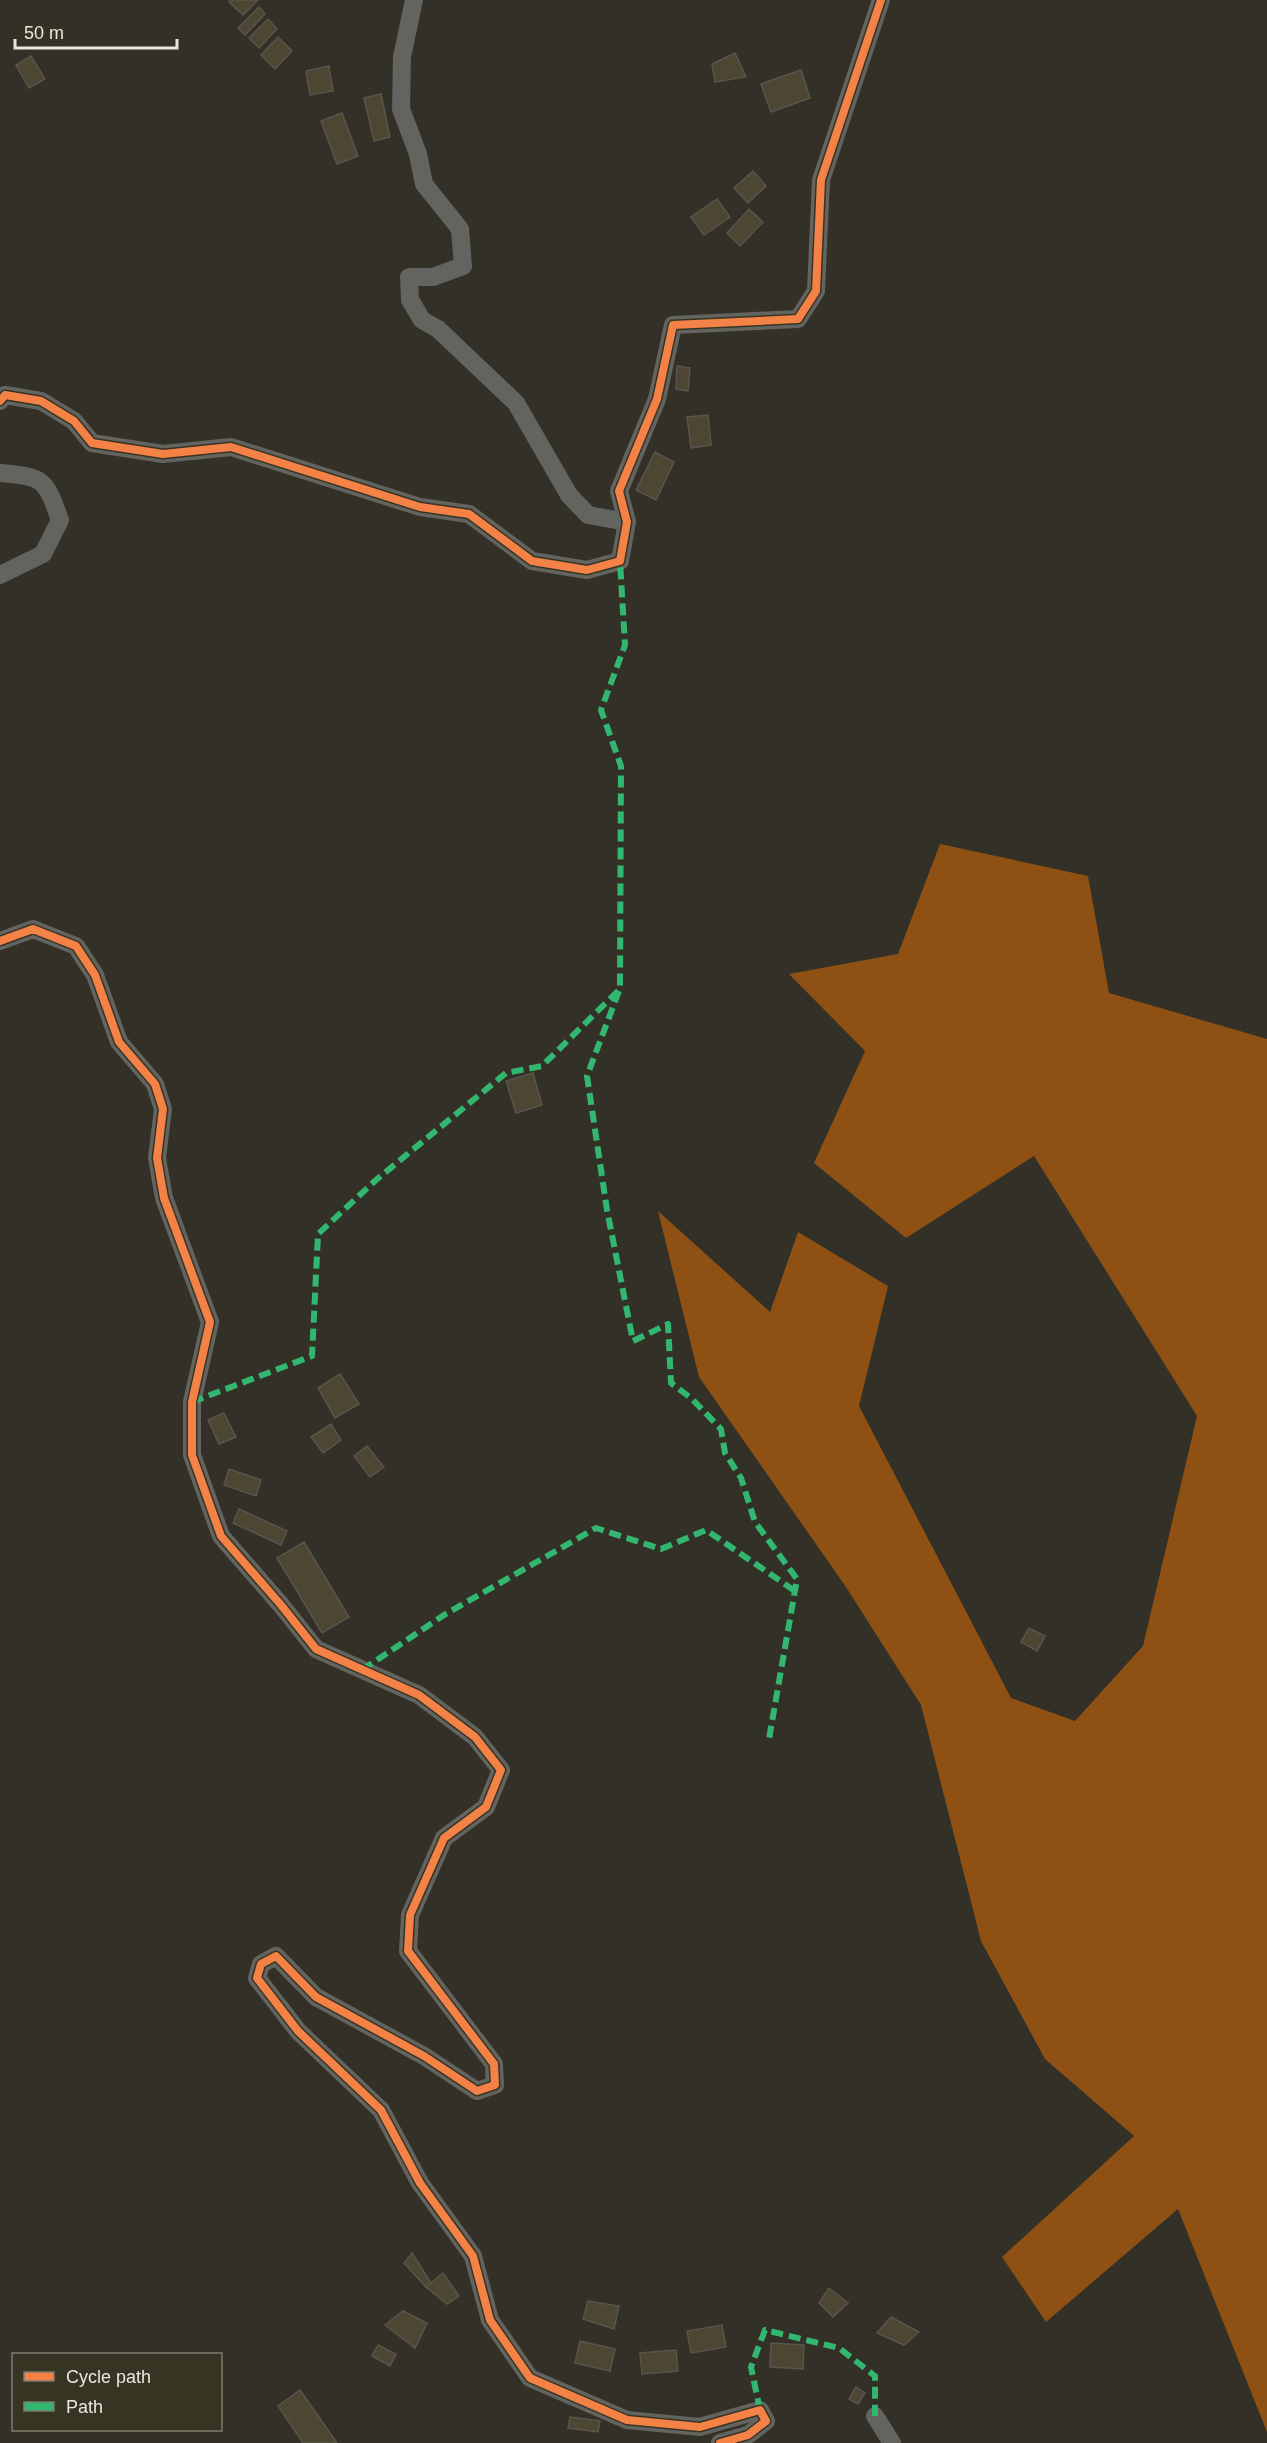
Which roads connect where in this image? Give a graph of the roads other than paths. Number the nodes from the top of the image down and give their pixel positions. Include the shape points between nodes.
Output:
1 (414, 0) edge
2 (881, 0) edge
3 (0, 401) edge
4 (0, 473) edge
5 (627, 522) junction
6 (0, 575) edge
7 (0, 941) edge
8 (875, 2416) dead end
9 (720, 2443) edge
10 (892, 2443) edge

1 - 5 street via 402,57 401,109 418,154 424,184 460,229 463,267 434,277 409,277 410,300 422,320 438,329 516,403 569,495 588,515
2 - 5 street via 821,180 816,291 798,319 673,325 657,399 619,491
3 - 5 street via 5,395 41,401 74,421 92,443 163,453 231,447 420,507 469,514 532,561 587,570 620,561
4 - 6 street via 31,476 49,489 60,520 43,554
7 - 9 street via 33,929 76,946 95,975 119,1042 155,1084 163,1109 157,1158 164,1198 210,1322 192,1402 192,1455 220,1536 316,1649 419,1695 475,1737 501,1770 486,1808 444,1838 410,1915 408,1951 494,2064 495,2085 477,2091 424,2056 316,1997 276,1956 261,1964 257,1978 298,2031 381,2110 420,2183 473,2256 490,2320 530,2378 627,2420 700,2427 760,2410 766,2421 748,2435
8 - 10 street

